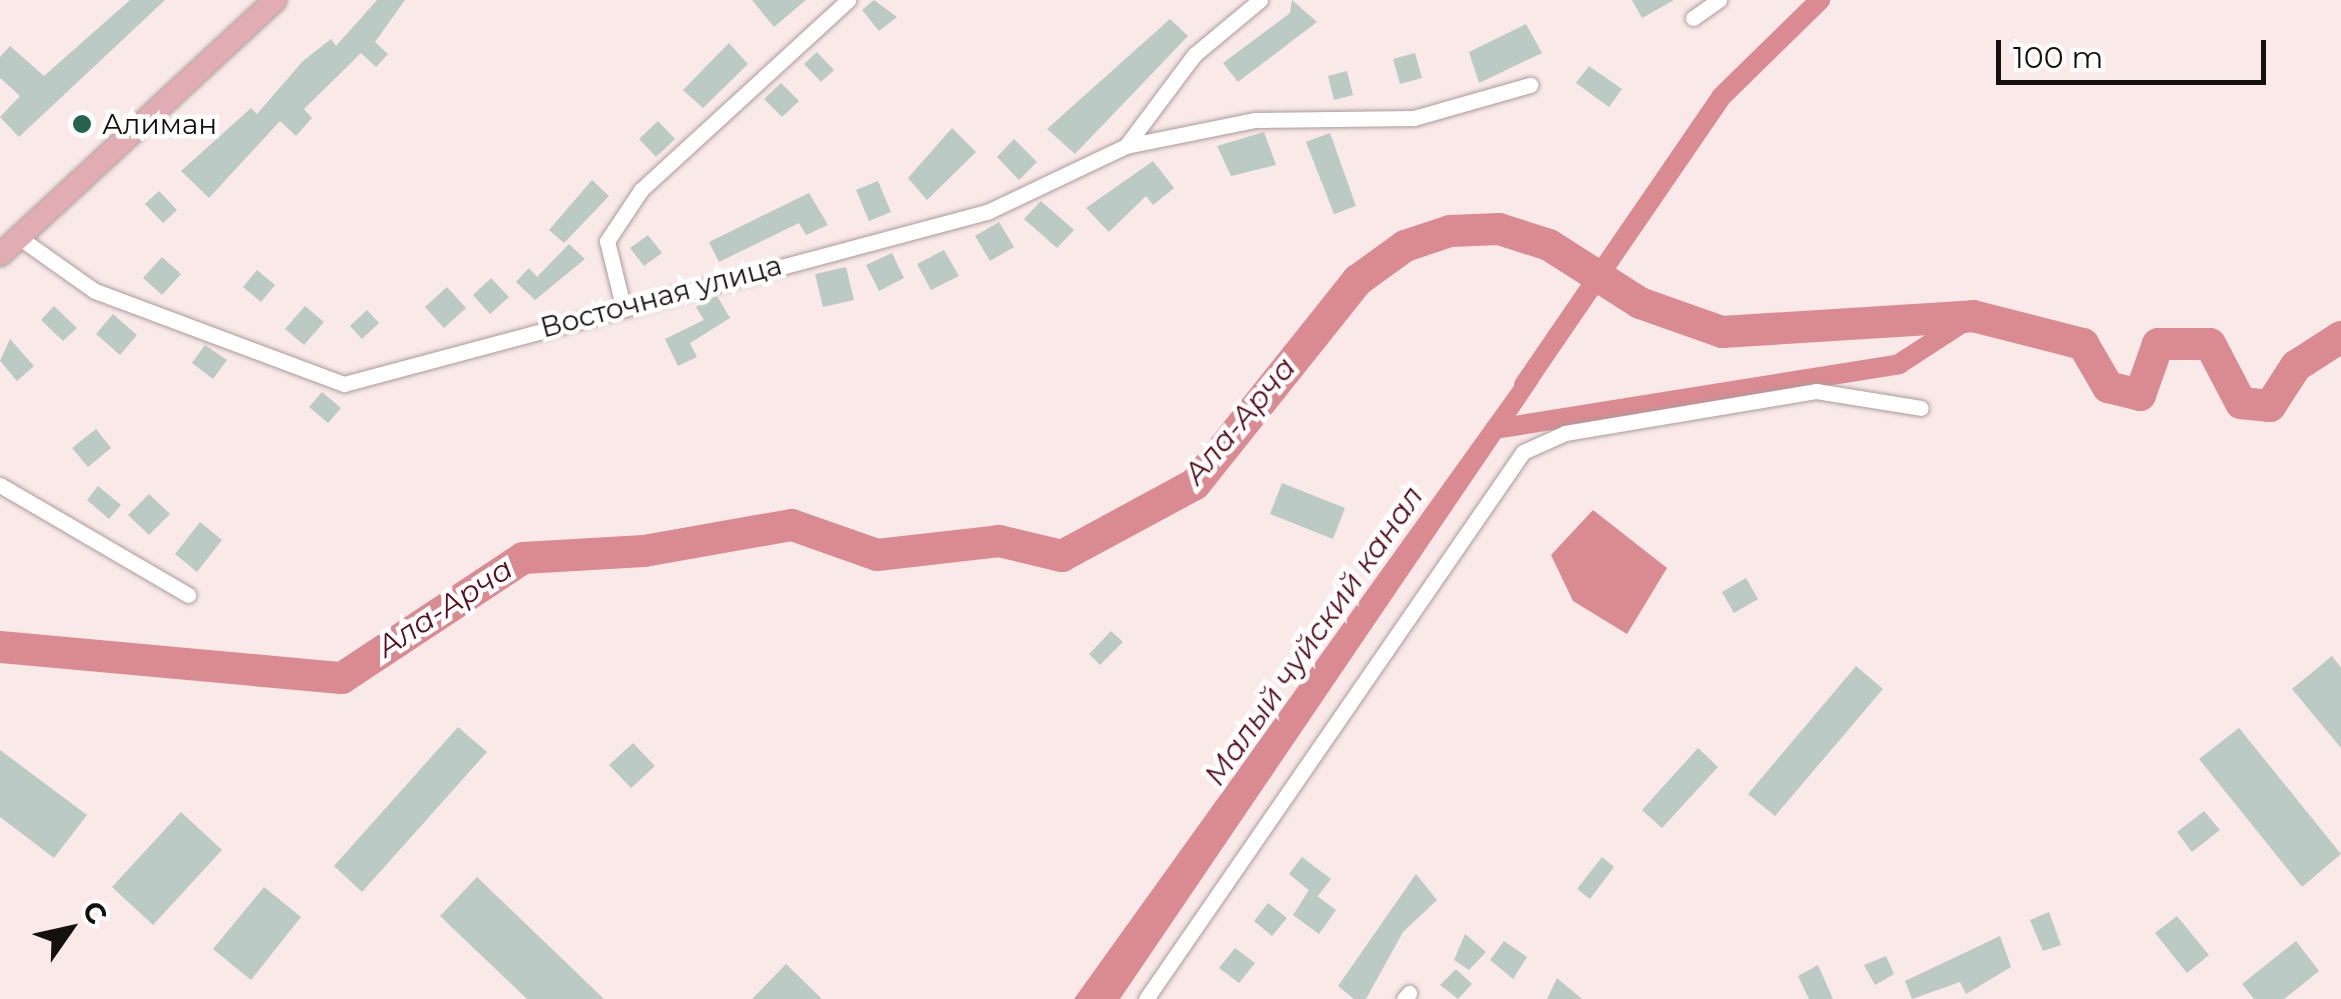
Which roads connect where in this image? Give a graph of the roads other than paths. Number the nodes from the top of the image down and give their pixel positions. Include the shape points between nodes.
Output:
1 (275, 0) edge
2 (848, 0) edge
3 (1260, 0) edge
4 (1719, 0) edge
5 (1693, 18) dead end
6 (1530, 84) dead end
7 (1126, 146) junction
8 (18, 236) junction
9 (0, 255) edge
10 (623, 306) junction
11 (1920, 408) dead end
12 (0, 485) edge
13 (188, 596) dead end
14 (1146, 999) edge

1 - 8 main road
2 - 10 street via 642,190 607,241
3 - 7 street, Восточная улица via 1194,55
4 - 5 street
6 - 7 street via 1414,118 1256,120
7 - 10 street, Восточная улица via 988,212
8 - 9 main road
8 - 10 street, Восточная улица via 96,291 344,384
11 - 14 street via 1816,391 1565,433 1523,452
12 - 13 street

